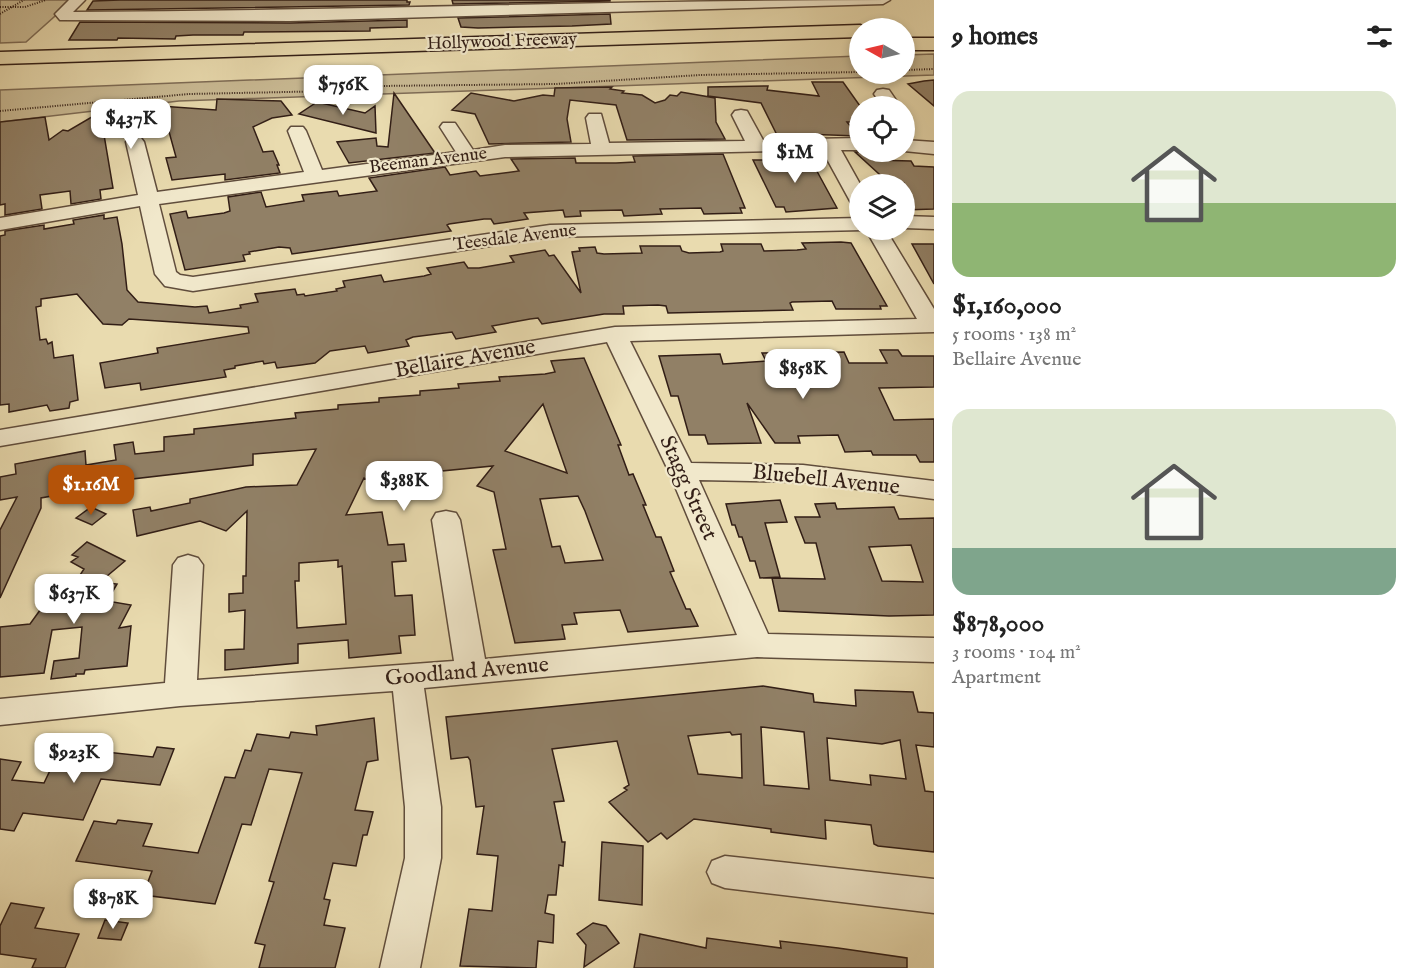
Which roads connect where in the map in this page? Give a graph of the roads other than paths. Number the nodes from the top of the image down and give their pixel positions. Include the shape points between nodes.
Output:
1 (78, 0) edge
2 (883, 0) edge
3 (738, 2) edge
4 (580, 4) edge
5 (434, 6) edge
6 (934, 29) edge
7 (915, 30) edge
8 (849, 33) edge
9 (934, 38) edge
10 (915, 39) edge
11 (803, 40) junction
12 (849, 40) edge
13 (934, 44) edge
14 (849, 45) edge
15 (915, 45) edge
16 (0, 58) edge
17 (0, 68) edge
18 (741, 115) dead end
19 (595, 118) dead end
20 (449, 127) dead end
21 (297, 131) dead end
22 (135, 142) dead end
23 (828, 144) junction
24 (849, 144) edge
25 (756, 145) junction
26 (601, 148) junction
27 (468, 156) junction
28 (315, 176) junction
29 (849, 181) edge
30 (149, 200) junction
31 (915, 222) edge
32 (934, 223) edge
33 (0, 224) edge
34 (849, 224) edge
35 (882, 240) edge
36 (933, 325) edge
37 (615, 334) junction
38 (0, 438) edge
39 (682, 472) junction
40 (934, 490) edge
41 (446, 519) dead end
42 (188, 565) dead end
43 (757, 645) junction
44 (934, 650) edge
45 (472, 672) junction
46 (407, 678) junction
47 (180, 694) junction
48 (0, 712) edge
49 (725, 872) dead end
50 (934, 896) edge
51 (400, 968) edge

1 - 5 street via 63,14 65,17 290,16
2 - 3 street
3 - 4 street
4 - 5 street
6 - 7 highway
8 - 11 highway, Hollywood Freeway
9 - 10 highway
11 - 12 highway
11 - 14 highway, Hollywood Freeway
11 - 16 highway, Hollywood Freeway
11 - 17 highway
11 - 17 highway, Hollywood Freeway via 152,66
13 - 15 highway
18 - 25 street
19 - 26 street
20 - 27 street
21 - 28 street
22 - 30 street
23 - 24 street, Beeman Avenue
23 - 25 street, Beeman Avenue
23 - 29 street
25 - 26 street, Beeman Avenue
26 - 27 street, Beeman Avenue
27 - 28 street, Beeman Avenue
28 - 30 street, Beeman Avenue
30 - 33 street, Beeman Avenue
30 - 34 street, Teesdale Avenue via 166,274 173,281 193,284 550,231
31 - 32 street
35 - 36 street
36 - 37 street, Bellaire Avenue
37 - 38 street, Bellaire Avenue
37 - 39 street, Stagg Street
39 - 40 street, Bluebell Avenue via 776,471
39 - 43 street, Stagg Street
41 - 45 street
42 - 47 street
43 - 44 street, Goodland Avenue
43 - 45 street, Goodland Avenue
45 - 46 street, Goodland Avenue
46 - 47 street, Goodland Avenue
46 - 51 street via 423,807 423,858
47 - 48 street, Goodland Avenue
49 - 50 street

